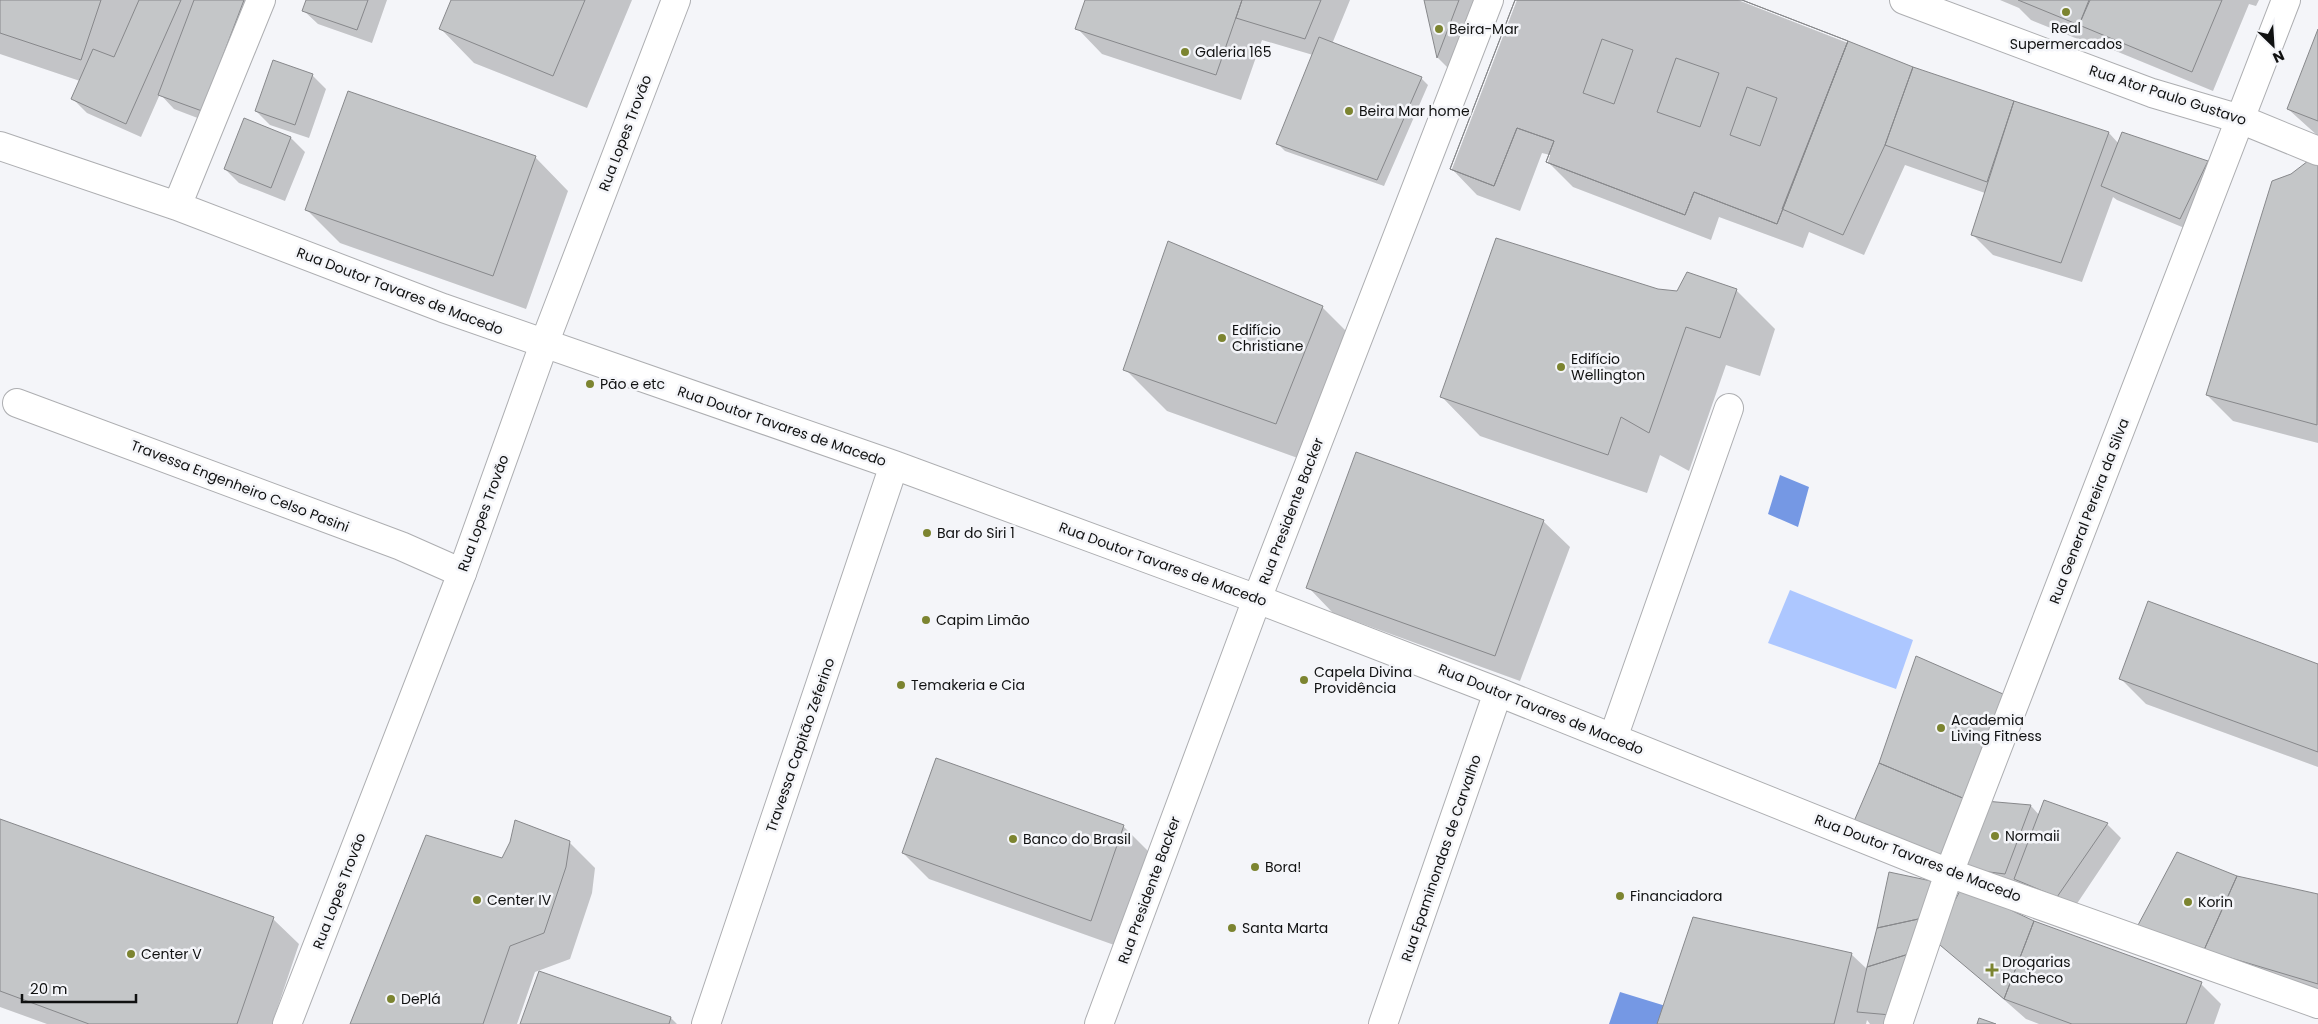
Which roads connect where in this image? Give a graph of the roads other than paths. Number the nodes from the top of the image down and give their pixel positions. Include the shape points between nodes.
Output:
1 (261, 0) edge
2 (676, 0) edge
3 (1489, 0) edge
4 (1904, 0) edge
5 (2286, 0) edge
6 (2240, 119) junction
7 (0, 146) edge
8 (2318, 151) edge
9 (177, 206) junction
10 (544, 344) junction
11 (17, 403) dead end
12 (1729, 408) dead end
13 (894, 465) junction
14 (462, 573) junction
15 (1257, 599) junction
16 (1498, 692) junction
17 (1613, 738) junction
18 (1949, 873) junction
19 (2318, 1004) edge
20 (287, 1024) edge
21 (706, 1024) edge
22 (1099, 1024) edge
23 (1383, 1024) edge
24 (1898, 1024) edge

1 - 9 street
2 - 10 street, Rua Lopes Trovão
3 - 15 street, Rua Presidente Backer
4 - 6 street, Rua Ator Paulo Gustavo via 2152,93
5 - 6 street, Rua General Pereira da Silva
6 - 8 street, Rua Ator Paulo Gustavo
6 - 18 street, Rua General Pereira da Silva
7 - 9 street, Rua Doutor Tavares de Macedo
9 - 10 street, Rua Doutor Tavares de Macedo
10 - 13 street, Rua Doutor Tavares de Macedo
10 - 14 street, Rua Lopes Trovão
11 - 14 street, Travessa Engenheiro Celso Pasini via 401,546
12 - 17 street
13 - 15 street, Rua Doutor Tavares de Macedo
13 - 21 street, Travessa Capitão Zeferino
14 - 20 street, Rua Lopes Trovão
15 - 16 street, Rua Doutor Tavares de Macedo
15 - 22 street, Rua Presidente Backer
16 - 17 street, Rua Doutor Tavares de Macedo
16 - 23 street, Rua Epaminondas de Carvalho
17 - 18 street, Rua Doutor Tavares de Macedo
18 - 19 street, Rua Doutor Tavares de Macedo
18 - 24 street, Rua General Pereira da Silva

